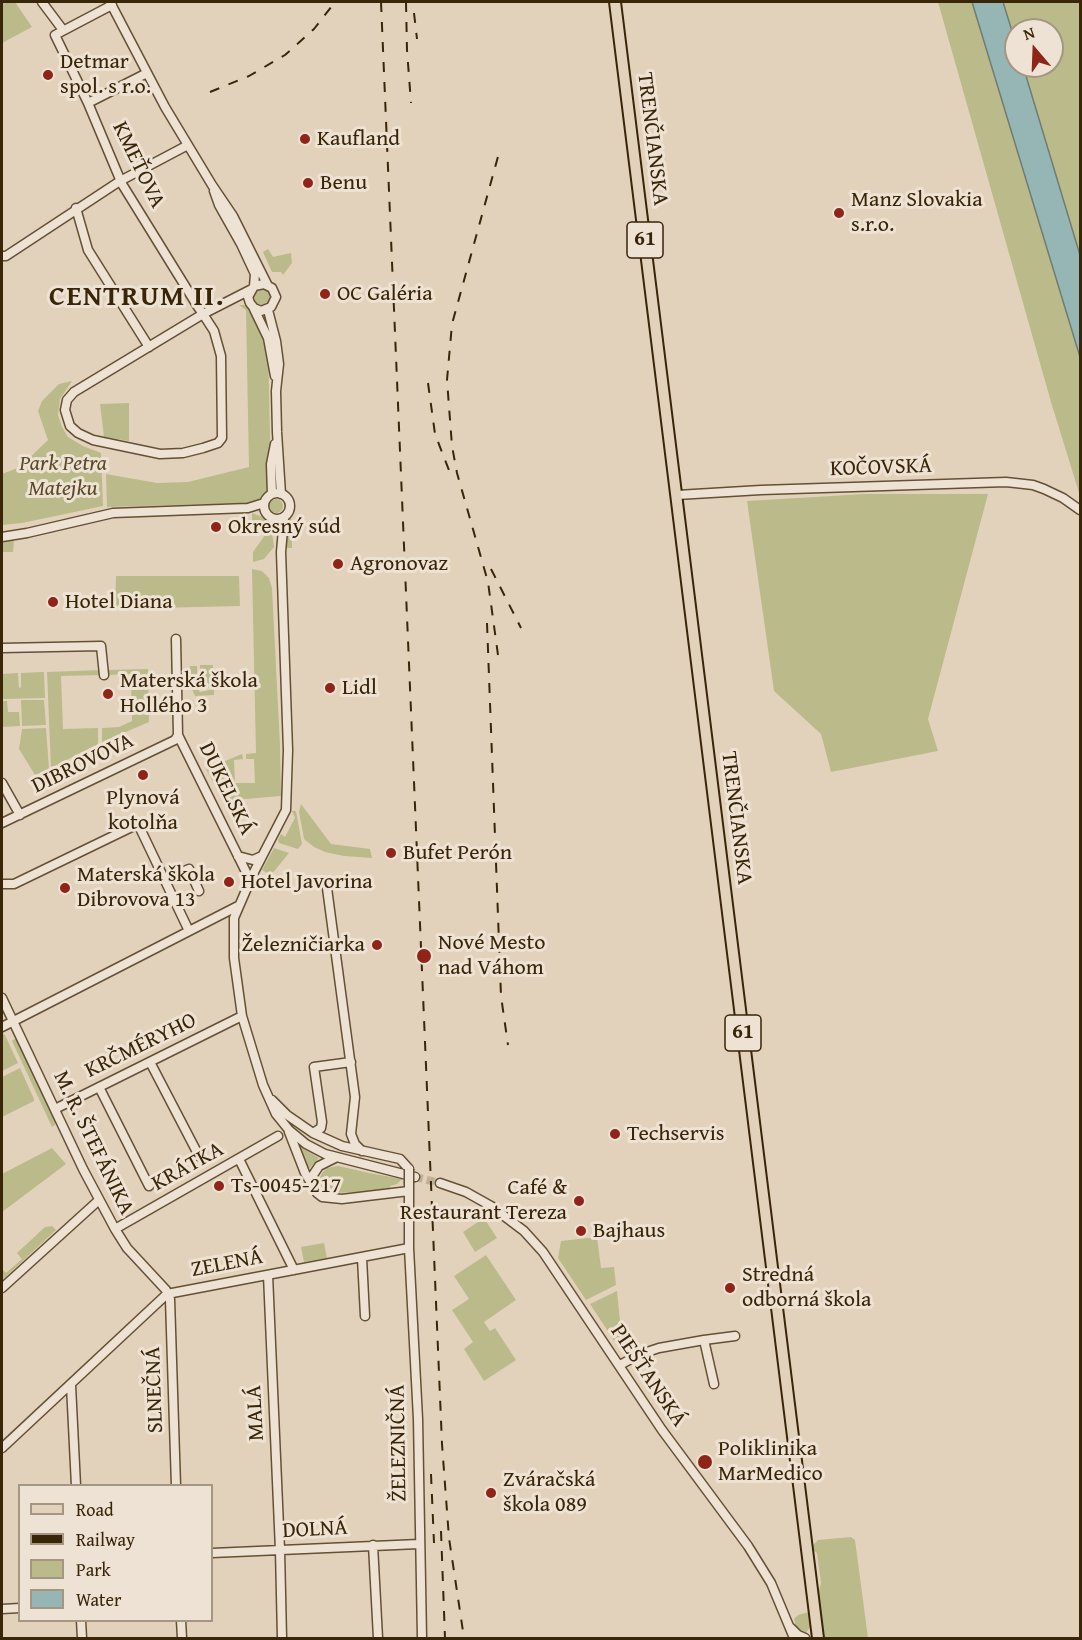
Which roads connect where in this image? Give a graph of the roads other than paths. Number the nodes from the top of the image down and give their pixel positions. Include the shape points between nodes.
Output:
1 (42, 2) edge
2 (615, 2) edge
3 (111, 3) edge
4 (63, 30) junction
5 (147, 73) junction
6 (88, 103) junction
7 (188, 145) junction
8 (120, 181) junction
9 (212, 185) junction
10 (76, 208) junction
11 (2, 256) edge
12 (267, 284) junction
13 (252, 288) junction
14 (231, 301) junction
15 (252, 306) junction
16 (268, 309) junction
17 (203, 314) junction
18 (149, 347) junction
19 (277, 379) junction
20 (277, 494) junction
21 (676, 495) junction
22 (264, 503) junction
23 (248, 508) junction
24 (1080, 510) edge
25 (269, 517) junction
26 (284, 518) junction
27 (2, 537) edge
28 (281, 540) junction
29 (176, 639) dead end
30 (2, 648) edge
31 (104, 675) dead end
32 (178, 735) junction
33 (2, 783) edge
34 (20, 815) junction
35 (2, 823) edge
36 (238, 856) junction
37 (262, 856) junction
38 (164, 880) junction
39 (250, 880) junction
40 (2, 884) edge
41 (327, 888) dead end
42 (199, 891) dead end
43 (238, 906) junction
44 (189, 931) junction
45 (2, 998) edge
46 (242, 1016) junction
47 (13, 1022) junction
48 (2, 1027) edge
49 (150, 1062) junction
50 (351, 1062) junction
51 (99, 1087) junction
52 (269, 1099) junction
53 (55, 1109) junction
54 (289, 1130) junction
55 (313, 1133) junction
56 (278, 1136) dead end
57 (362, 1151) junction
58 (199, 1156) dead end
59 (335, 1158) junction
60 (239, 1159) junction
61 (440, 1183) tunnel mouth
62 (313, 1184) junction
63 (411, 1184) junction
64 (149, 1186) dead end
65 (99, 1200) junction
66 (115, 1229) junction
67 (409, 1248) junction
68 (362, 1258) junction
69 (294, 1270) junction
70 (268, 1275) junction
71 (2, 1288) edge
72 (167, 1294) junction
73 (364, 1316) dead end
74 (735, 1336) dead end
75 (704, 1341) junction
76 (620, 1365) junction
77 (714, 1384) dead end
78 (71, 1385) junction
79 (2, 1448) edge
80 (76, 1484) edge
81 (176, 1484) edge
82 (419, 1544) junction
83 (373, 1545) junction
84 (280, 1550) junction
85 (213, 1553) edge
86 (18, 1608) edge
87 (2, 1609) edge
88 (81, 1622) edge
89 (181, 1622) edge
90 (789, 1625) junction
91 (82, 1638) edge
92 (182, 1638) edge
93 (282, 1638) edge
94 (378, 1638) edge
95 (422, 1638) edge
96 (794, 1638) edge
97 (805, 1638) edge
98 (818, 1638) edge

1 - 4 street
2 - 21 main road, TRENČIANSKA / 61
3 - 4 street
3 - 5 street
4 - 6 street, KMEŤOVA via 55,36
5 - 6 street
5 - 7 street
6 - 8 street, KMEŤOVA
7 - 8 street
7 - 9 street
8 - 10 street
8 - 17 street, KMEŤOVA
9 - 12 street via 233,216
9 - 13 street via 219,206 253,268
10 - 11 street
10 - 18 street via 88,250
12 - 13 street
12 - 16 street via 276,297
13 - 14 street
13 - 15 street via 248,297
14 - 15 street
14 - 17 street
15 - 16 street via 261,311
15 - 19 street via 268,338
16 - 19 street via 277,347
17 - 18 street
17 - 18 street, KMEŤOVA via 219,347 222,438 218,444 172,454 93,440 70,426 64,410 74,392
19 - 20 street
20 - 22 street
20 - 26 street via 287,498 290,505
21 - 24 street, KOČOVSKÁ via 1006,482 1044,489
21 - 98 main road, TRENČIANSKA / 61
22 - 23 street
22 - 25 street
23 - 25 street
23 - 27 street via 113,513
25 - 26 street
25 - 28 street
26 - 28 street
28 - 37 street via 288,750 286,810
29 - 32 street, DUKELSKÁ
30 - 31 street via 100,646
32 - 34 street, DIBROVOVA via 175,740
32 - 36 street, DUKELSKÁ
33 - 34 street
34 - 35 street, DIBROVOVA
36 - 37 street via 253,860
36 - 39 street, DUKELSKÁ
37 - 39 street
38 - 40 street via 138,824 14,884
38 - 42 street via 189,869
38 - 44 street
39 - 43 street
41 - 50 street
43 - 44 street
43 - 46 street via 233,941
44 - 47 street
45 - 47 street, M. R. ŠTEFÁNIKA
46 - 49 street, KRČMÉRYHO
46 - 52 street
47 - 48 street
47 - 53 street, M. R. ŠTEFÁNIKA
49 - 51 street, KRČMÉRYHO
49 - 58 street
50 - 55 street via 314,1067 322,1122 321,1128
50 - 57 street via 355,1097 352,1139
51 - 53 street, KRČMÉRYHO
51 - 64 street, KRÁTKA
52 - 54 street
52 - 55 street
53 - 65 street, M. R. ŠTEFÁNIKA
54 - 59 street via 306,1144
54 - 62 street
55 - 57 street
56 - 60 street, KRÁTKA
57 - 63 street, ŽELEZNIČNÁ, bridge via 400,1159 409,1169
59 - 62 street via 315,1170
59 - 63 street
60 - 66 street, KRÁTKA
60 - 69 street, ZELENÁ
61 - 76 street, PIEŠŤANSKÁ via 491,1206 529,1236
62 - 63 street via 317,1193 327,1199 359,1197
63 - 67 street, ŽELEZNIČNÁ
65 - 66 street, M. R. ŠTEFÁNIKA
65 - 71 street
66 - 72 street, M. R. ŠTEFÁNIKA
67 - 68 street, ZELENÁ
67 - 82 street, ŽELEZNIČNÁ
68 - 69 street, ZELENÁ
68 - 73 street
69 - 70 street, ZELENÁ
70 - 72 street, ZELENÁ
70 - 84 street, MALÁ
72 - 78 street
72 - 81 street, SLNEČNÁ
74 - 75 street
75 - 76 street via 659,1348
75 - 77 street
76 - 90 street, PIEŠŤANSKÁ via 662,1430 748,1546 771,1583
78 - 79 street
78 - 80 street
82 - 83 street, DOLNÁ
82 - 95 street, ŽELEZNIČNÁ
83 - 84 street, DOLNÁ
83 - 94 street
84 - 85 street, DOLNÁ
84 - 93 street, MALÁ
86 - 87 street
88 - 91 street
89 - 92 street
90 - 96 street, PIEŠŤANSKÁ
90 - 97 street, PIEŠŤANSKÁ

